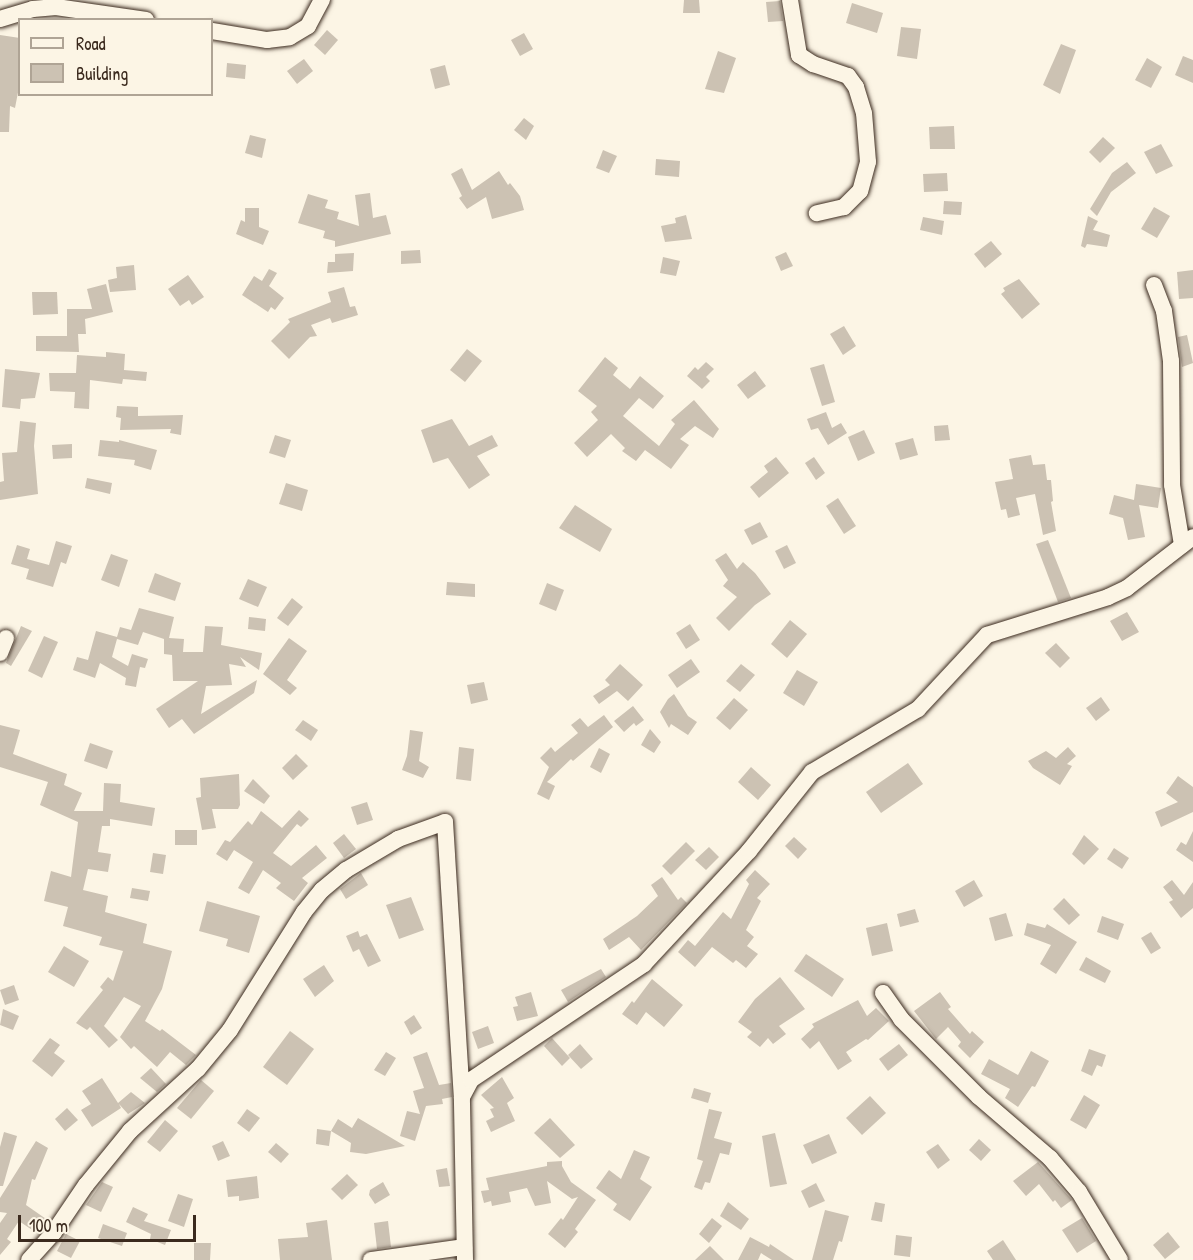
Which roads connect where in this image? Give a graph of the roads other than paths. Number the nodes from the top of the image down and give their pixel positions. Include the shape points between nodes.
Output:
1 (322, 0) edge
2 (790, 0) edge
3 (132, 18) edge
4 (0, 19) edge
5 (213, 31) edge
6 (817, 213) dead end
7 (1154, 285) dead end
8 (1188, 541) edge
9 (883, 993) dead end
10 (462, 1097) junction
11 (465, 1253) edge
12 (29, 1260) edge
13 (371, 1260) edge
14 (1120, 1260) edge

1 - 5 street via 308,26 290,37 267,40
2 - 6 street via 799,55 848,76 864,113 868,162 860,191 844,207
3 - 4 street via 56,7
7 - 8 street via 1164,311 1171,361 1172,485
8 - 10 street via 1127,588 1108,597 987,635 918,709 812,772 749,851 644,964 486,1068 471,1080
9 - 14 street via 901,1019 979,1097 1050,1158 1079,1192
10 - 11 street
10 - 12 street via 445,822 398,839 346,870 322,890 230,1030 198,1069 130,1131
11 - 13 street

